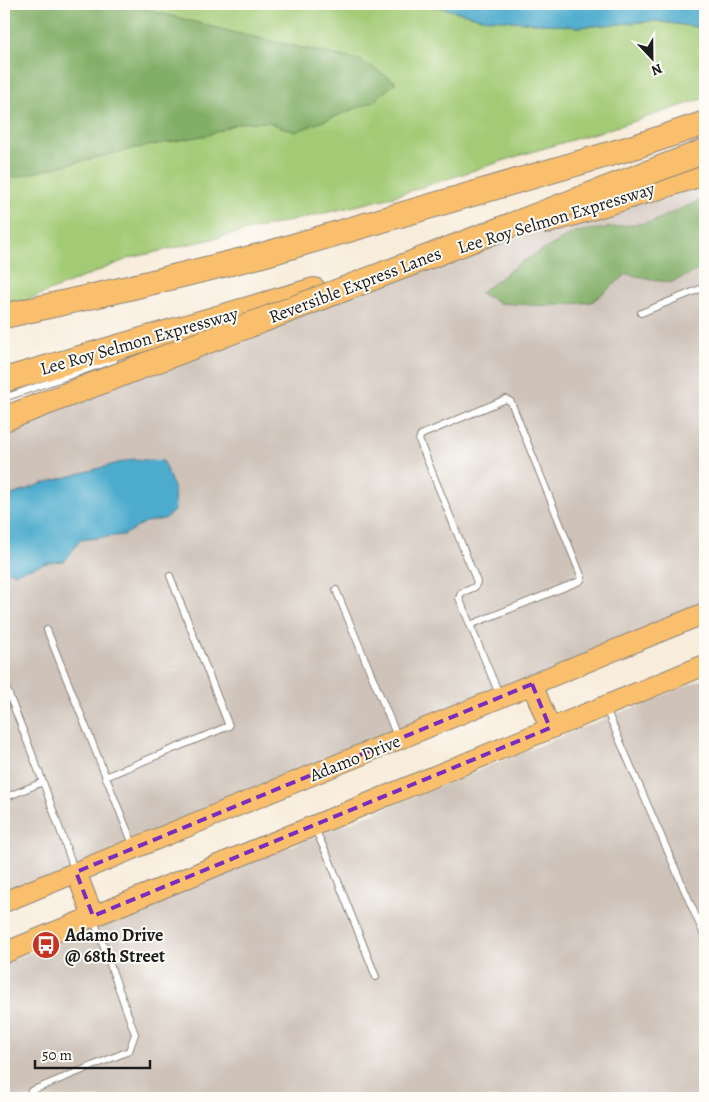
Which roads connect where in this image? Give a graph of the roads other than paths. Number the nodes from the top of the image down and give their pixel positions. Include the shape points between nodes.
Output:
1 (705, 123) edge
2 (705, 151) edge
3 (705, 173) edge
4 (705, 287) edge
5 (641, 312) dead end
6 (4, 316) edge
7 (184, 328) junction
8 (149, 346) dead end
9 (118, 358) dead end
10 (4, 380) edge
11 (4, 398) edge
12 (4, 419) edge
13 (170, 576) dead end
14 (336, 590) dead end
15 (705, 613) edge
16 (470, 625) junction
17 (47, 630) dead end
18 (705, 665) edge
19 (4, 682) edge
20 (532, 684) junction
21 (501, 697) junction
22 (605, 706) junction
23 (550, 728) junction
24 (398, 740) junction
25 (105, 777) junction
26 (43, 782) junction
27 (4, 798) edge
28 (314, 825) junction
29 (134, 848) junction
30 (76, 872) junction
31 (4, 902) edge
32 (93, 916) junction
33 (705, 937) edge
34 (4, 953) edge
35 (376, 977) dead end
36 (31, 1090) dead end

1 - 6 highway via 277,251
2 - 12 highway, Reversible Express Lanes, bridge
3 - 7 highway, Lee Roy Selmon Expressway
4 - 5 lane
7 - 8 lane
7 - 10 highway, Lee Roy Selmon Expressway
9 - 11 lane
13 - 25 lane via 229,726
14 - 24 lane
15 - 20 main road, Adamo Drive
16 - 16 lane via 460,596 478,582 419,440 421,435 506,399 511,402 582,578
16 - 21 lane
17 - 25 lane
18 - 22 main road
19 - 26 lane
20 - 21 main road, Adamo Drive
20 - 23 main road
21 - 24 main road, Adamo Drive
22 - 23 main road
22 - 33 lane
23 - 28 main road
24 - 29 main road, Adamo Drive
25 - 29 lane
26 - 27 lane
26 - 30 lane
28 - 32 main road
28 - 35 lane
29 - 30 main road, Adamo Drive
30 - 31 main road, Adamo Drive
30 - 32 main road
32 - 34 main road
32 - 36 lane via 135,1034 129,1051

